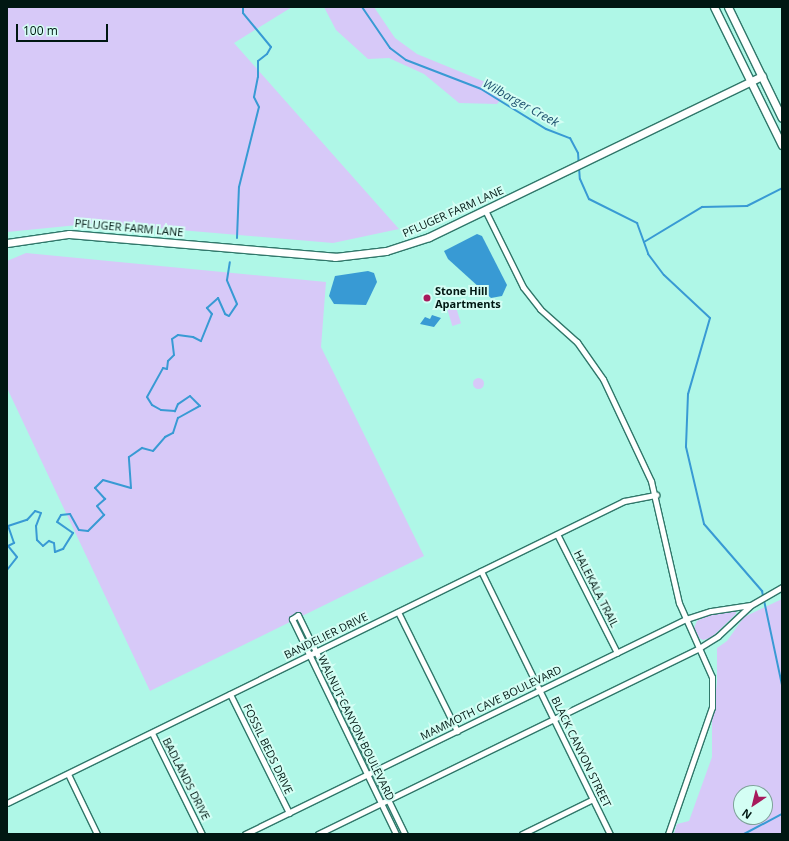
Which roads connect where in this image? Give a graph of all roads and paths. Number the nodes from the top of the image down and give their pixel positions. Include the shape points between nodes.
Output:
1 (714, 7) edge
2 (728, 7) edge
3 (762, 76) junction
4 (751, 81) junction
5 (782, 118) edge
6 (782, 145) edge
7 (485, 210) junction
8 (7, 243) edge
9 (656, 495) junction
10 (558, 534) junction
11 (481, 571) junction
12 (782, 588) edge
13 (782, 592) edge
14 (775, 593) junction
15 (751, 605) junction
16 (398, 612) junction
17 (686, 619) junction
18 (699, 648) junction
19 (316, 652) junction
20 (617, 653) junction
21 (310, 655) junction
22 (540, 690) junction
23 (230, 694) junction
24 (552, 719) junction
25 (457, 731) junction
26 (152, 733) junction
27 (375, 771) junction
28 (68, 774) junction
29 (368, 774) junction
30 (593, 799) junction
31 (388, 800) junction
32 (7, 803) edge
33 (381, 803) junction
34 (289, 813) junction
35 (97, 834) edge
36 (202, 834) edge
37 (245, 834) edge
38 (318, 834) edge
39 (396, 834) edge
40 (405, 834) edge
41 (522, 834) edge
42 (610, 834) edge
43 (668, 834) edge

1 - 4 street
2 - 3 street
3 - 4 street, PFLUGER FARM LANE
3 - 5 street
4 - 6 street
4 - 7 street, PFLUGER FARM LANE
7 - 8 street, PFLUGER FARM LANE via 429,237 386,251 334,257 69,234
7 - 9 street via 523,287 540,309 577,342 590,358 638,451
9 - 10 street, BANDELIER DRIVE via 624,501
9 - 17 street via 677,596
10 - 11 street, BANDELIER DRIVE
10 - 20 street, HALEKALA TRAIL
11 - 16 street, BANDELIER DRIVE
11 - 22 street, BLACK CANYON STREET
12 - 14 street, MAMMOTH CAVE BOULEVARD
13 - 14 street, MAMMOTH CAVE BOULEVARD
14 - 15 street, MAMMOTH CAVE BOULEVARD
15 - 17 street, MAMMOTH CAVE BOULEVARD via 711,611
15 - 18 street, MAMMOTH CAVE BOULEVARD via 718,636
16 - 19 street, BANDELIER DRIVE
16 - 25 street
17 - 18 street
17 - 20 street, MAMMOTH CAVE BOULEVARD
18 - 24 street, MAMMOTH CAVE BOULEVARD
18 - 43 street via 712,677 712,707
19 - 21 street, BANDELIER DRIVE
19 - 21 street, WALNUT CANYON BOULEVARD via 298,615 292,619
19 - 27 street, WALNUT CANYON BOULEVARD
20 - 22 street, MAMMOTH CAVE BOULEVARD
21 - 23 street, BANDELIER DRIVE
21 - 29 street, WALNUT CANYON BOULEVARD
22 - 24 street, BLACK CANYON STREET
22 - 25 street, MAMMOTH CAVE BOULEVARD
23 - 26 street, BANDELIER DRIVE
23 - 34 street, FOSSIL BEDS DRIVE
24 - 30 street, BLACK CANYON STREET
24 - 31 street, MAMMOTH CAVE BOULEVARD
25 - 27 street, MAMMOTH CAVE BOULEVARD
26 - 28 street, BANDELIER DRIVE
26 - 36 street, BADLANDS DRIVE
27 - 29 street, MAMMOTH CAVE BOULEVARD
27 - 31 street, WALNUT CANYON BOULEVARD
28 - 32 street, BANDELIER DRIVE
28 - 35 street
29 - 33 street, WALNUT CANYON BOULEVARD
29 - 34 street, MAMMOTH CAVE BOULEVARD
30 - 41 street
30 - 42 street, BLACK CANYON STREET
31 - 33 street, MAMMOTH CAVE BOULEVARD
31 - 40 street, WALNUT CANYON BOULEVARD
33 - 38 street, MAMMOTH CAVE BOULEVARD
33 - 39 street, WALNUT CANYON BOULEVARD
34 - 37 street, MAMMOTH CAVE BOULEVARD

